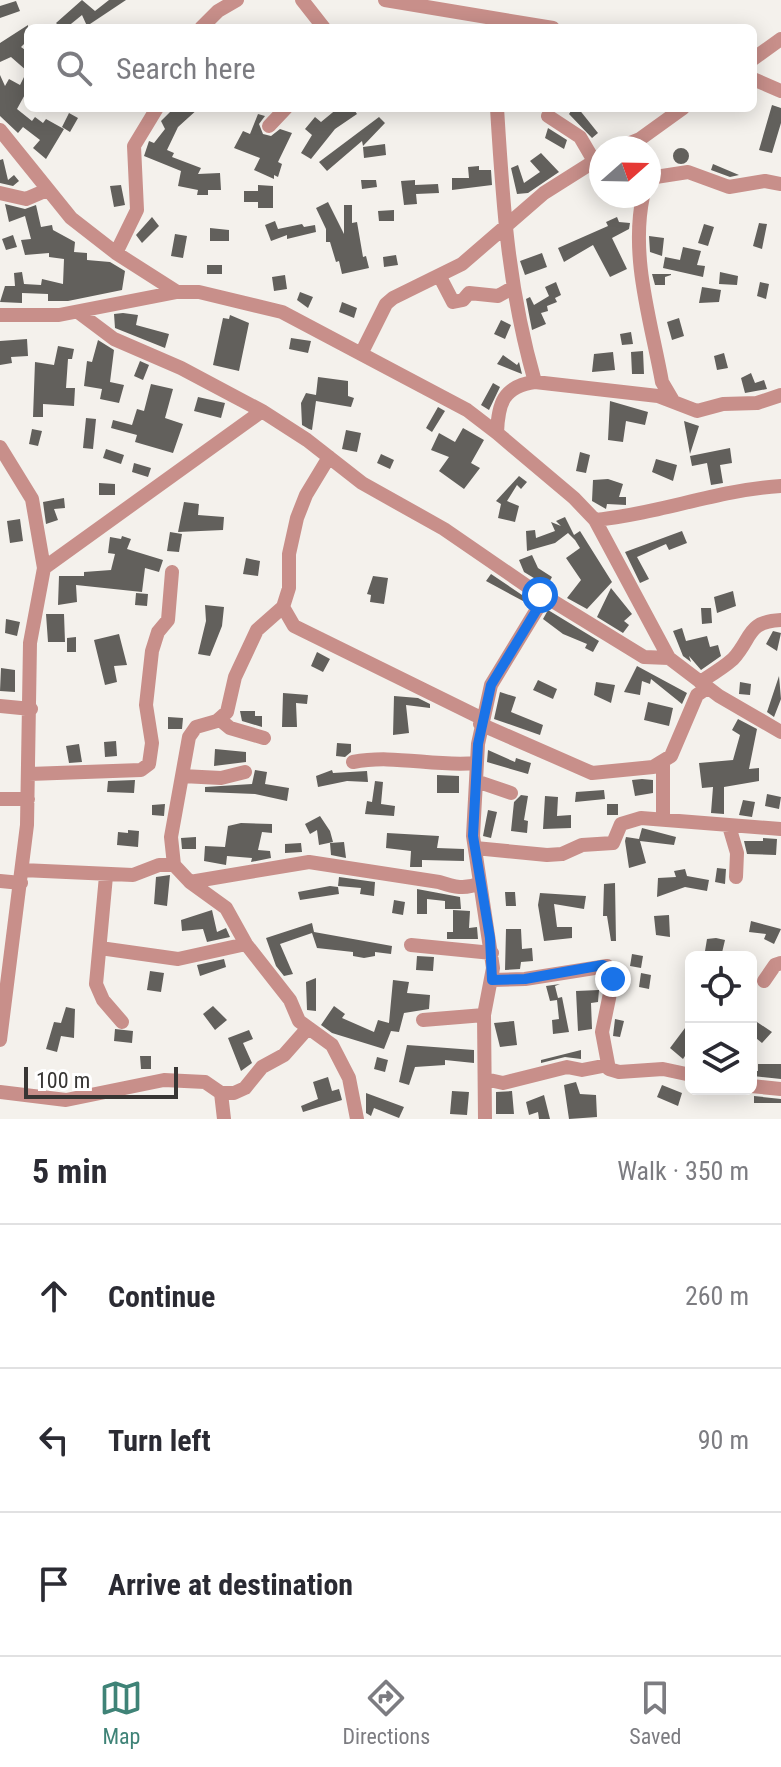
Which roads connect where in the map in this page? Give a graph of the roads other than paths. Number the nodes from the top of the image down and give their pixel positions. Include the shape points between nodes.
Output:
1 (237, 0) edge
2 (302, 0) edge
3 (385, 0) edge
4 (492, 23) edge
5 (205, 24) edge
6 (321, 24) edge
7 (781, 39) edge
8 (757, 56) edge
9 (757, 81) edge
10 (781, 91) edge
11 (155, 112) edge
12 (282, 112) edge
13 (497, 112) edge
14 (678, 112) edge
15 (548, 116) dead end
16 (269, 126) dead end
17 (0, 130) edge
18 (650, 136) edge
19 (589, 149) edge
20 (589, 164) edge
21 (661, 176) edge
22 (781, 184) edge
23 (47, 190) junction
24 (0, 193) edge
25 (640, 208) edge
26 (503, 229) junction
27 (116, 253) junction
28 (440, 277) junction
29 (512, 288) junction
30 (177, 292) junction
31 (78, 312) junction
32 (0, 315) edge
33 (361, 354) junction
34 (535, 382) junction
35 (781, 395) edge
36 (672, 399) junction
37 (262, 411) junction
38 (497, 433) junction
39 (0, 447) edge
40 (329, 457) junction
41 (781, 486) edge
42 (595, 520) junction
43 (44, 568) junction
44 (172, 572) dead end
45 (538, 592) junction
46 (283, 607) junction
47 (781, 620) edge
48 (669, 658) junction
49 (704, 685) junction
50 (0, 706) edge
51 (31, 709) junction
52 (219, 719) junction
53 (481, 721) junction
54 (781, 732) edge
55 (264, 738) dead end
56 (353, 762) dead end
57 (476, 763) junction
58 (663, 763) junction
59 (245, 772) dead end
60 (29, 774) junction
61 (182, 776) junction
62 (476, 781) junction
63 (511, 793) dead end
64 (0, 799) edge
65 (28, 799) junction
66 (663, 819) junction
67 (729, 826) junction
68 (781, 829) edge
69 (475, 848) junction
70 (174, 865) junction
71 (106, 876) junction
72 (22, 877) junction
73 (736, 877) dead end
74 (0, 881) edge
75 (190, 882) junction
76 (480, 883) junction
77 (246, 944) junction
78 (411, 945) dead end
79 (100, 948) junction
80 (492, 953) junction
81 (781, 963) edge
82 (492, 980) junction
83 (764, 981) dead end
84 (484, 1015) junction
85 (2, 1020) edge
86 (423, 1020) dead end
87 (122, 1022) dead end
88 (307, 1029) junction
89 (0, 1040) edge
90 (608, 1065) junction
91 (685, 1074) edge
92 (485, 1079) junction
93 (757, 1087) edge
94 (781, 1089) edge
95 (0, 1092) edge
96 (221, 1093) junction
97 (360, 1118) edge
98 (224, 1119) edge
99 (485, 1119) edge

1 - 5 street
2 - 6 street
3 - 4 street
7 - 8 street
9 - 10 street
11 - 27 street via 134,146 137,210
12 - 16 street
13 - 26 street
14 - 18 street
15 - 19 street
17 - 23 street
20 - 26 street via 544,193
21 - 22 street via 688,172 729,187
23 - 24 street via 16,200
23 - 27 street via 71,218
25 - 36 street via 637,258 662,382
26 - 28 street
26 - 29 street
27 - 30 street
28 - 29 street via 453,302 469,293 498,296
28 - 33 street via 386,304
29 - 34 street
30 - 31 street
30 - 33 street via 199,292 282,312
31 - 32 street
31 - 37 street via 114,339
33 - 38 street via 467,410
34 - 36 street
34 - 38 street via 504,395
35 - 36 street via 697,411
37 - 40 street
37 - 43 street
38 - 42 street
39 - 43 street via 32,499
40 - 45 street
40 - 46 street via 294,528
41 - 42 street via 740,489 645,514
42 - 48 street
43 - 51 street via 32,629
44 - 60 street via 168,620 152,651 146,705 152,743 149,764 141,770
45 - 48 street via 644,657
45 - 53 street via 541,602 499,667
46 - 52 street via 257,630 235,677 227,712
46 - 53 street via 294,626
47 - 49 street via 762,621
48 - 49 street
49 - 54 street
49 - 58 street
50 - 51 street
51 - 60 street
52 - 55 street via 230,728
52 - 61 street via 192,731
53 - 57 street
53 - 58 street via 580,771 603,773
56 - 57 street via 397,757
57 - 62 street
58 - 66 street
59 - 61 street via 221,778
60 - 65 street
61 - 70 street via 171,837
62 - 63 street
62 - 69 street
64 - 65 street
65 - 72 street
66 - 67 street
66 - 69 street via 625,822 613,843 582,845 562,854
67 - 68 street
67 - 73 street via 737,853
69 - 76 street
70 - 71 street
70 - 75 street
71 - 72 street
71 - 79 street
72 - 74 street
72 - 85 street
75 - 76 street via 309,862 451,887
75 - 77 street via 226,908
76 - 80 street
77 - 79 street via 178,959
77 - 88 street
78 - 80 street
79 - 87 street via 96,984
80 - 82 street
81 - 83 street
82 - 84 street
82 - 90 street via 607,966 613,979 602,1032
84 - 86 street
84 - 92 street
85 - 89 street
88 - 96 street via 245,1088
88 - 97 street via 328,1041 342,1060
90 - 91 street via 614,1072 663,1069
90 - 92 street via 567,1067 503,1083
92 - 99 street
93 - 94 street
95 - 96 street via 66,1100 164,1080 205,1082
96 - 98 street

